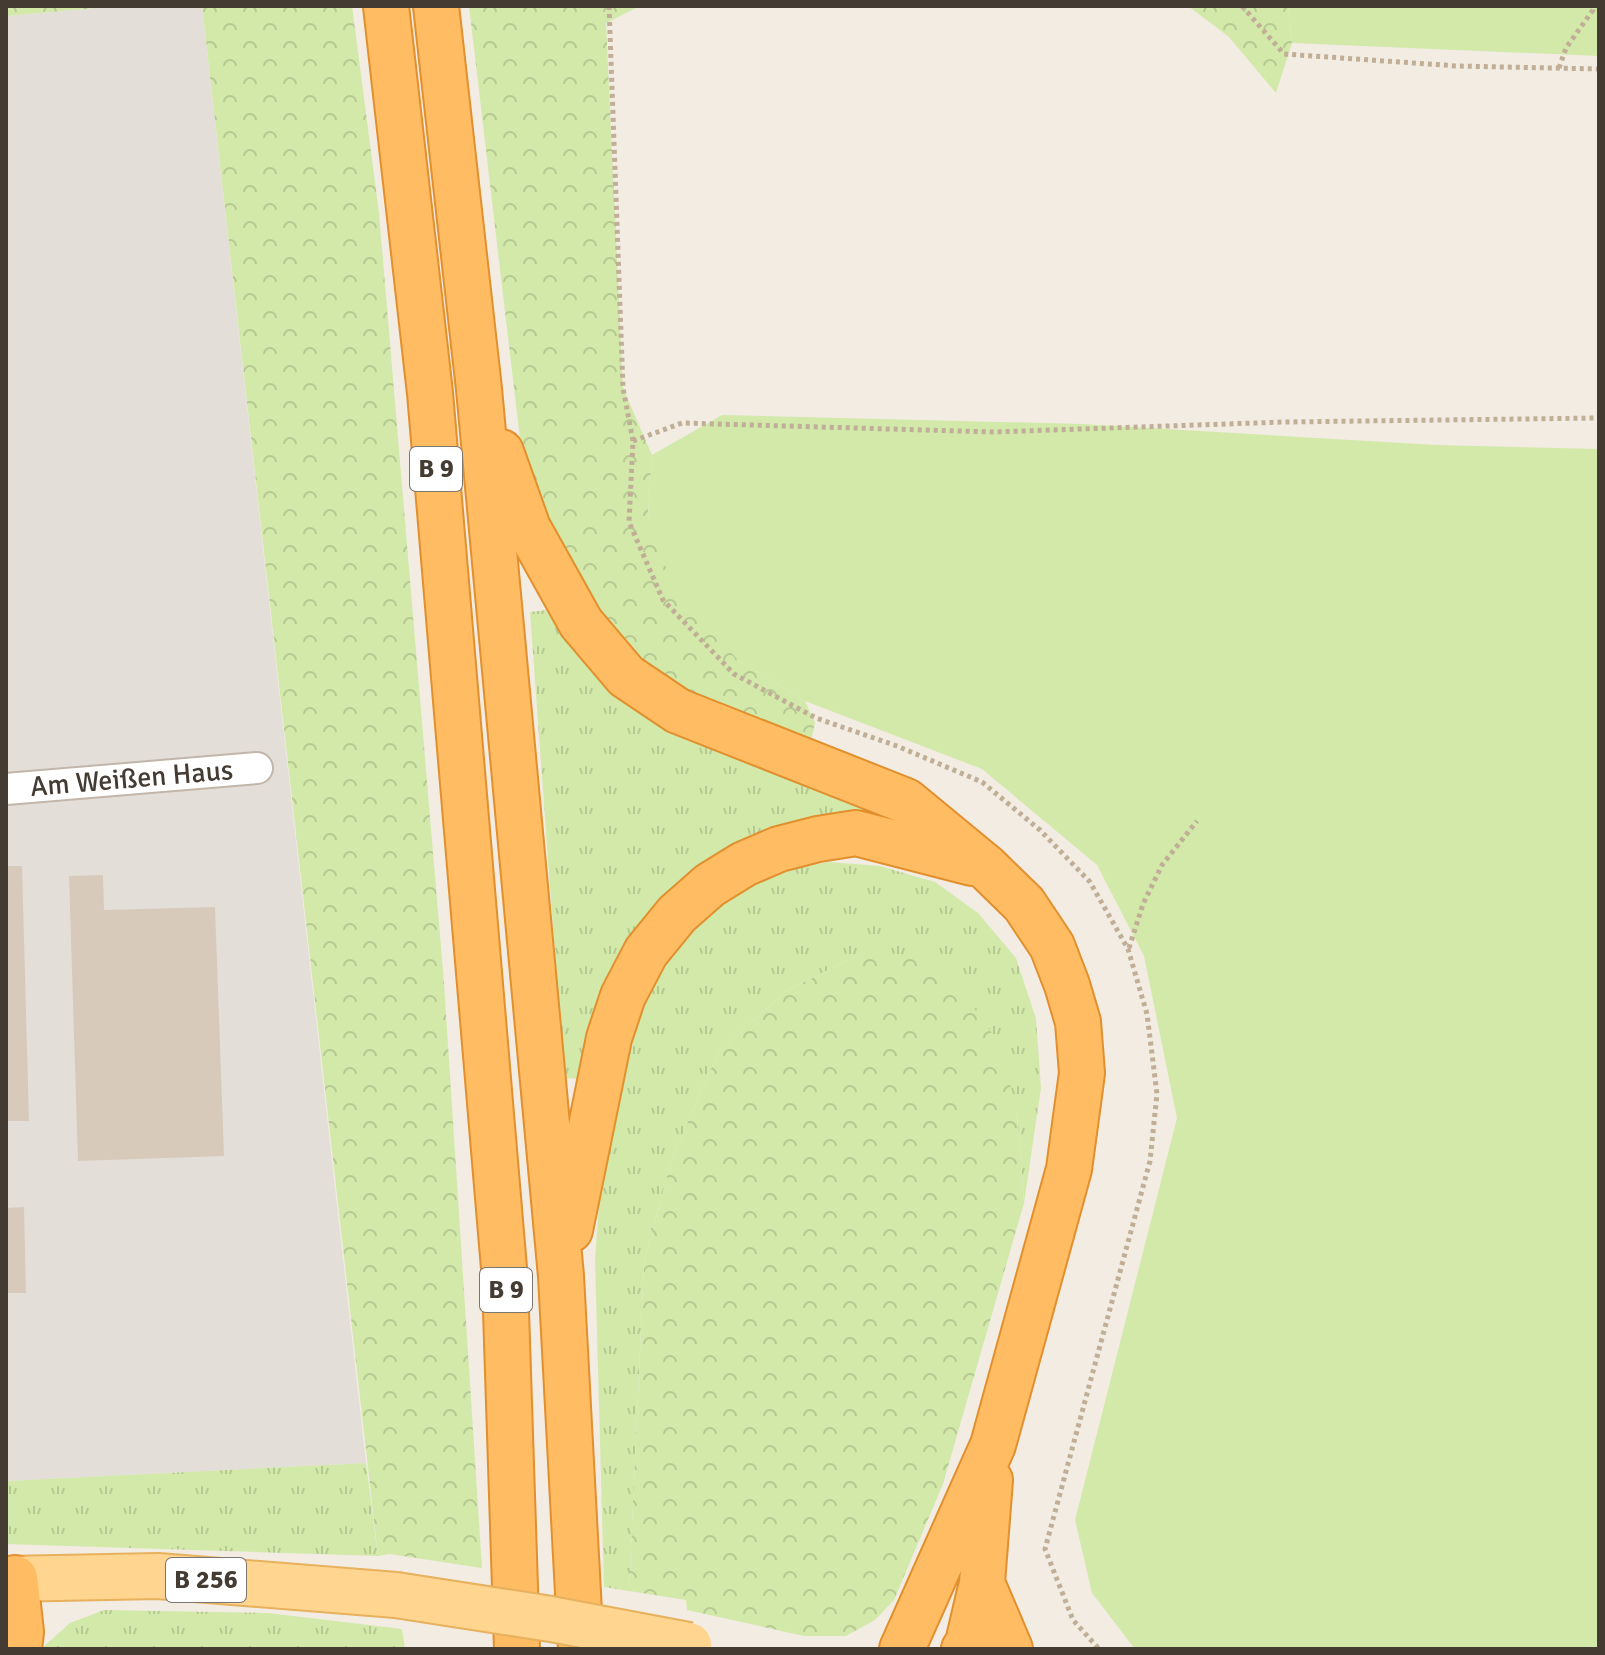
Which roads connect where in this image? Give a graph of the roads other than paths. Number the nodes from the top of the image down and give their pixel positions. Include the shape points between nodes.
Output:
1 (386, 6) edge
2 (436, 6) edge
3 (479, 389) junction
4 (257, 768) dead end
5 (6, 789) edge
6 (986, 867) junction
7 (561, 1276) junction
8 (993, 1445) junction
9 (9, 1580) edge
10 (982, 1583) junction
11 (696, 1647) edge
12 (19, 1649) edge
13 (517, 1649) edge
14 (581, 1649) edge
15 (902, 1649) edge
16 (964, 1649) edge
17 (1010, 1649) edge

1 - 13 highway, B 9 via 430,393 504,1265
2 - 3 highway, B 9
3 - 6 highway via 528,528 581,623 626,676 678,711 906,801
3 - 7 highway, B 9
4 - 5 street, Am Weißen Haus
6 - 7 highway via 856,833 779,849 744,864 677,914 646,952 609,1038
6 - 8 highway via 1024,904 1052,946 1078,1022 1082,1073 1069,1169
7 - 14 highway, B 9
8 - 10 highway
8 - 15 highway
9 - 11 main road, B 256, bridge via 158,1576 396,1595
9 - 12 highway via 21,1632
10 - 16 highway
10 - 17 highway

